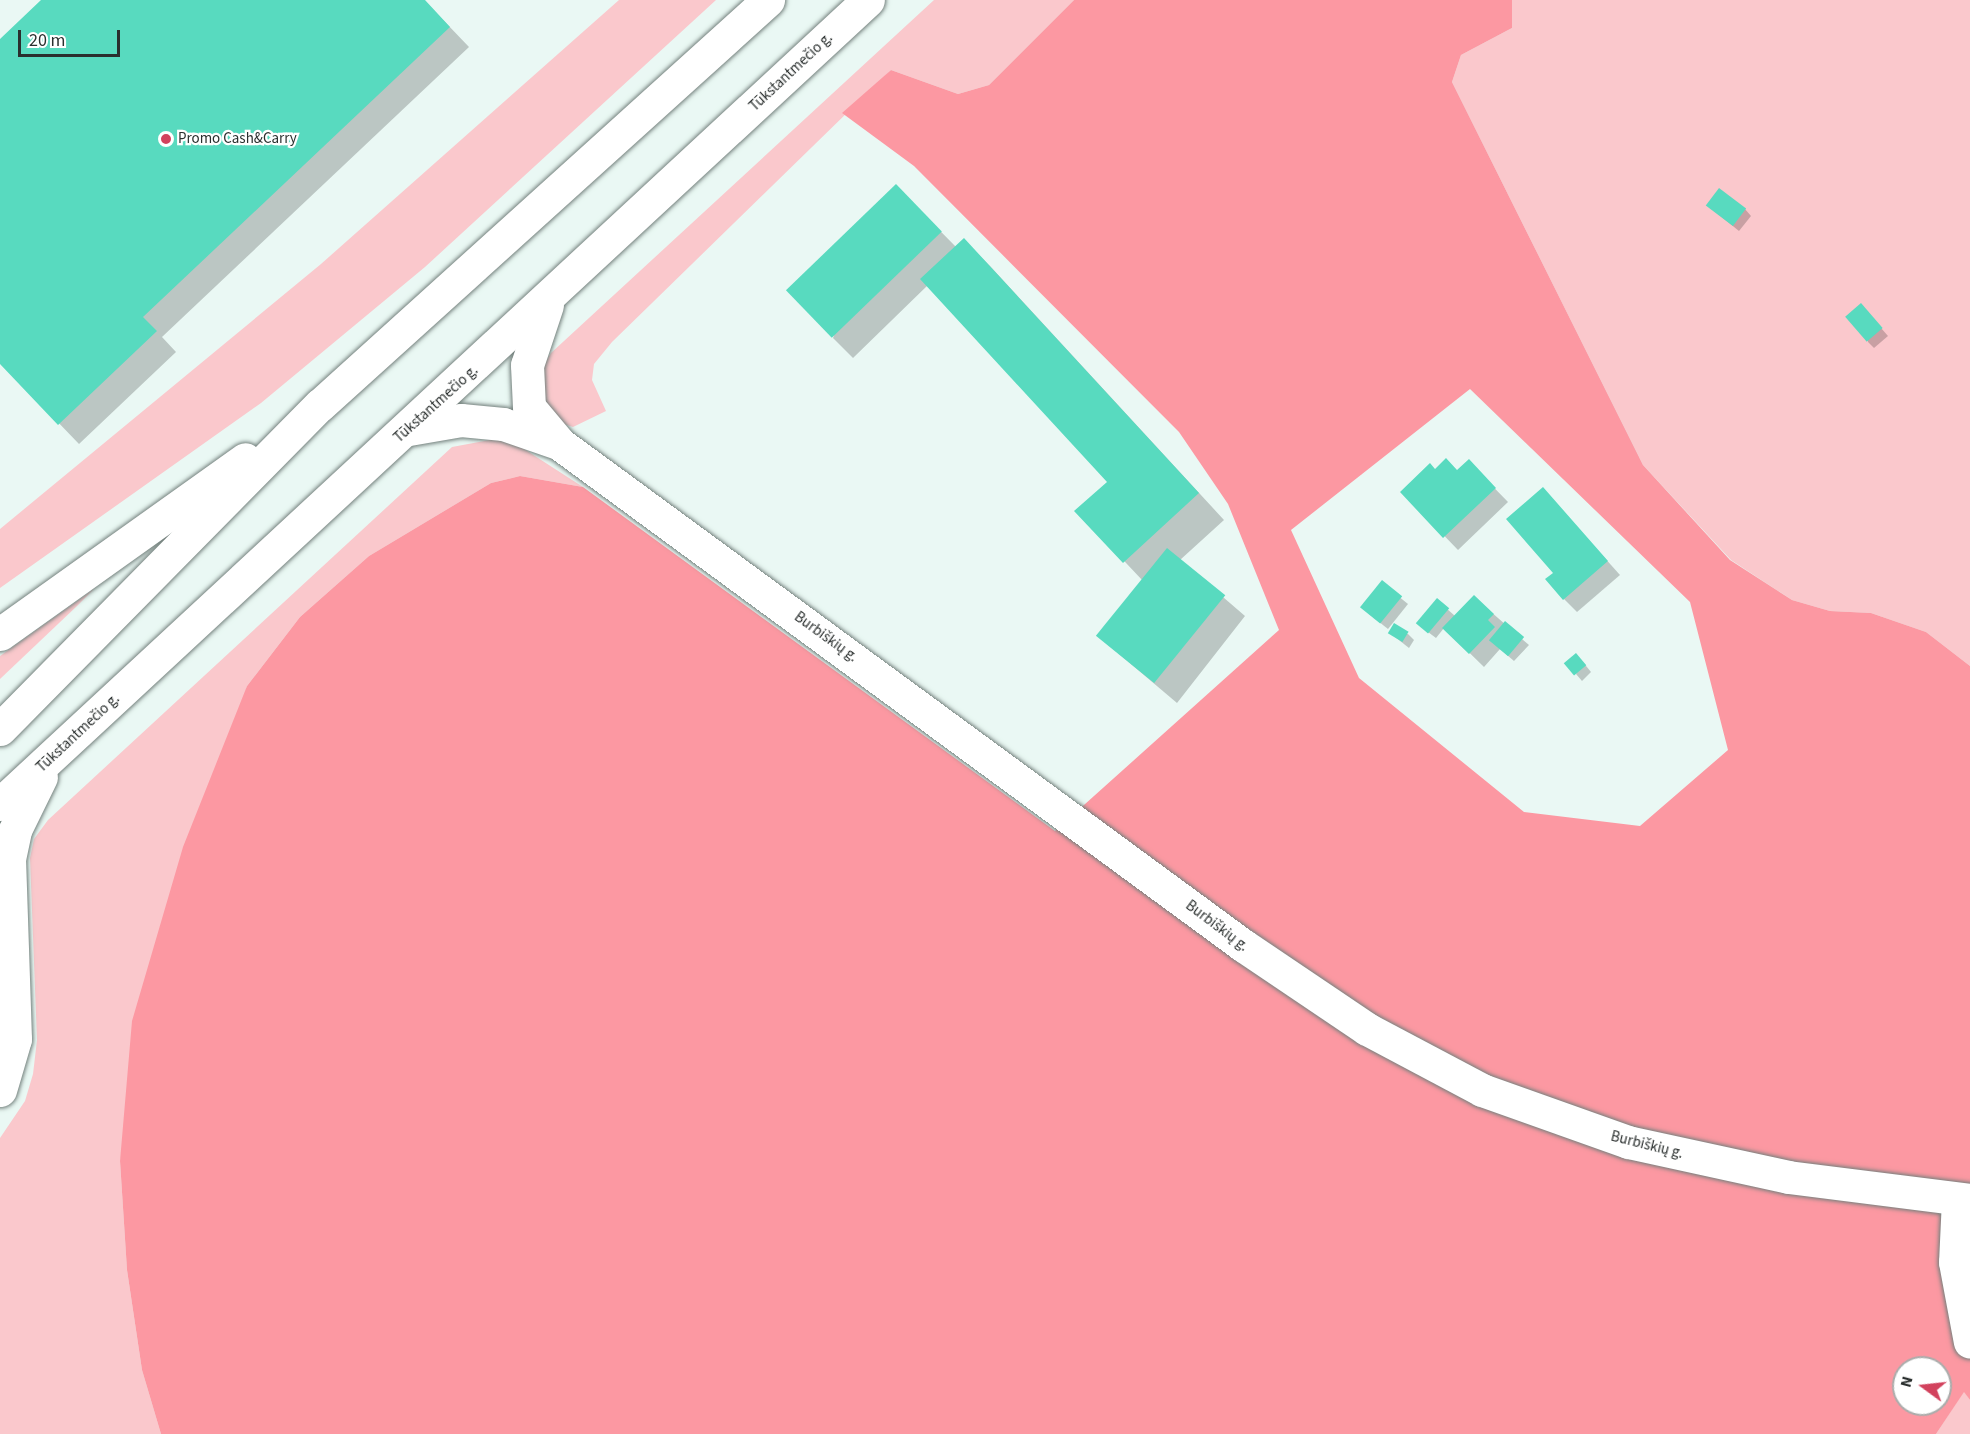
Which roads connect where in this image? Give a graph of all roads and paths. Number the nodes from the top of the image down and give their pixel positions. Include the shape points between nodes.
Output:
1 (768, 0) edge
2 (867, 0) edge
3 (548, 302) junction
4 (320, 405) junction
5 (409, 429) junction
6 (560, 444) junction
7 (0, 634) edge
8 (0, 729) edge
9 (60, 749) junction
10 (0, 804) edge
11 (0, 1090) edge
12 (1964, 1199) edge
13 (1970, 1342) edge

1 - 4 main road
2 - 3 main road, Tūkstantmečio g.
3 - 5 main road, Tūkstantmečio g.
3 - 6 main road via 527,365 529,407
4 - 7 main road
4 - 8 main road
5 - 6 main road via 461,420 503,424
5 - 9 main road, Tūkstantmečio g.
6 - 12 main road, Burbiškių g. via 1244,946 1367,1029 1482,1090 1628,1142 1788,1177
9 - 10 main road, Tūkstantmečio g.
9 - 11 main road via 30,794 9,859 15,1039
12 - 13 main road via 1955,1262

